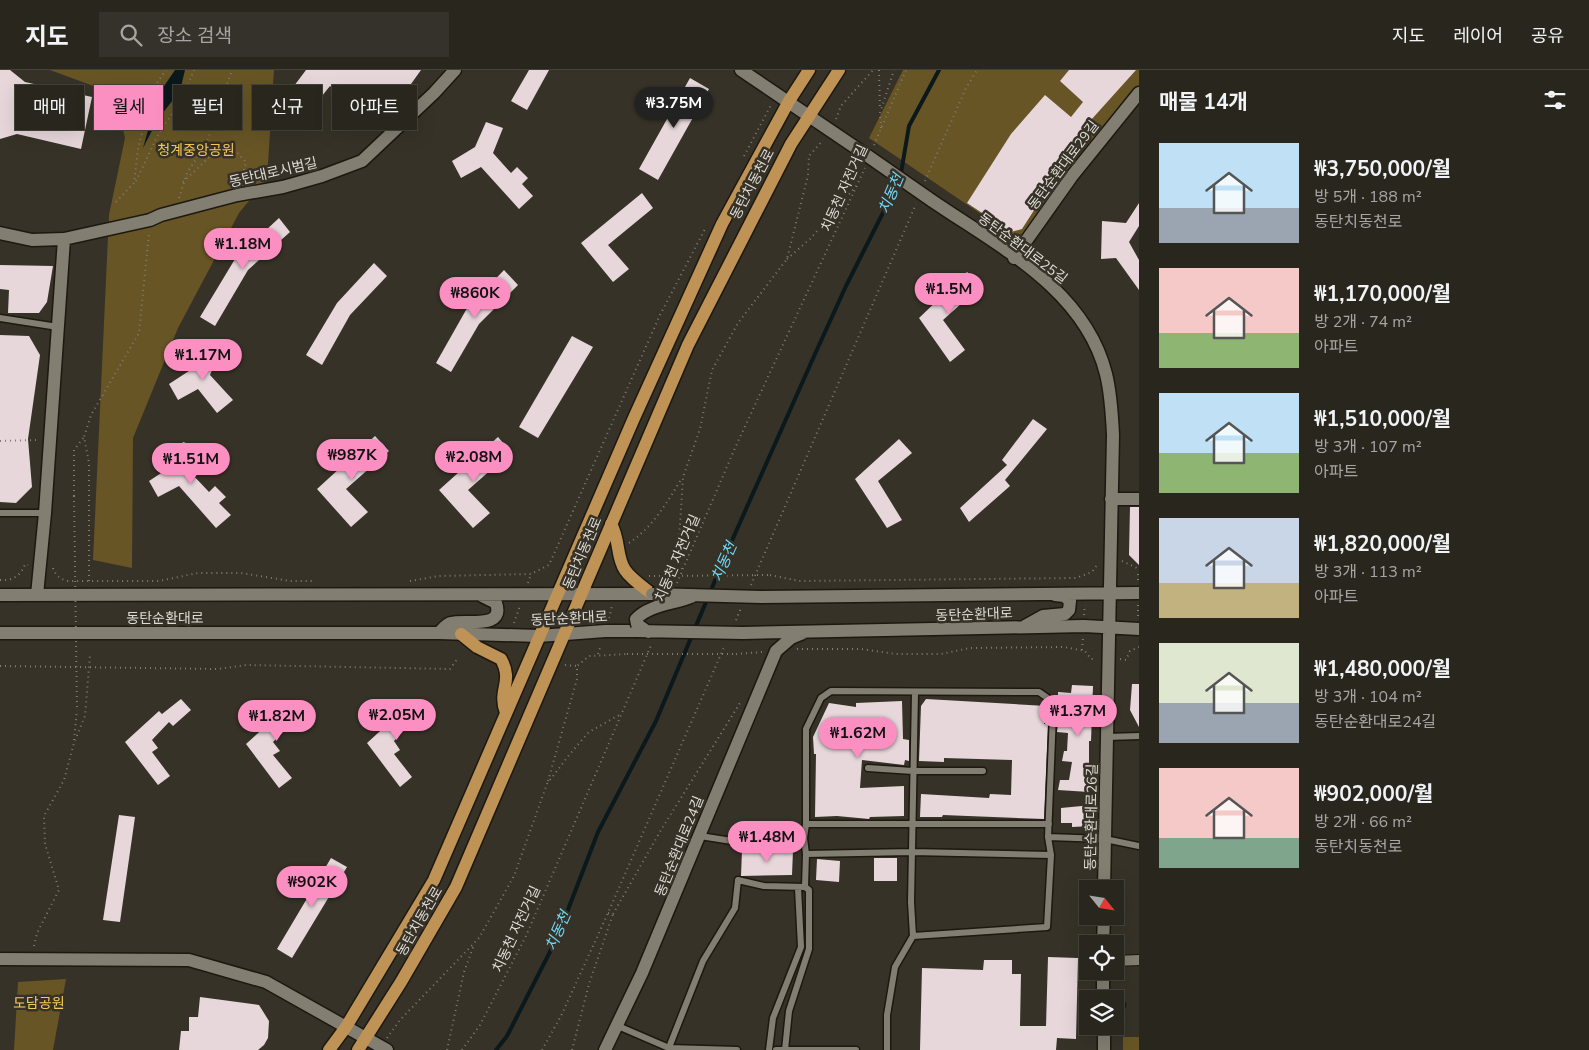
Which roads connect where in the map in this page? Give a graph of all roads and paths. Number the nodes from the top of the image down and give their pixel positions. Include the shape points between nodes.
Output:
1 (166, 70) edge
2 (194, 70) edge
3 (232, 70) edge
4 (455, 70) edge
5 (741, 70) edge
6 (809, 70) edge
7 (839, 70) edge
8 (873, 70) edge
9 (879, 70) edge
10 (894, 70) edge
11 (906, 70) edge
12 (978, 70) edge
13 (1139, 93) edge
14 (777, 94) junction
15 (789, 102) junction
16 (880, 113) junction
17 (809, 115) junction
18 (832, 130) junction
19 (881, 130) junction
20 (868, 150) junction
21 (741, 162) dead end
22 (866, 166) dead end
23 (134, 183) junction
24 (182, 184) junction
25 (858, 184) junction
26 (924, 185) dead end
27 (237, 195) junction
28 (116, 202) dead end
29 (916, 203) dead end
30 (176, 210) junction
31 (150, 220) junction
32 (709, 221) dead end
33 (0, 234) edge
34 (64, 239) junction
35 (1014, 258) junction
36 (787, 259) junction
37 (0, 318) edge
38 (58, 327) junction
39 (84, 437) junction
40 (50, 440) junction
41 (0, 441) edge
42 (683, 477) junction
43 (1111, 499) junction
44 (1139, 499) edge
45 (0, 513) edge
46 (45, 513) junction
47 (611, 524) junction
48 (626, 544) dead end
49 (1124, 560) dead end
50 (1098, 562) dead end
51 (25, 564) dead end
52 (53, 568) dead end
53 (1138, 569) edge
54 (683, 570) junction
55 (662, 576) dead end
56 (0, 580) edge
57 (89, 581) junction
58 (318, 581) dead end
59 (404, 582) dead end
60 (751, 585) dead end
61 (675, 588) dead end
62 (1042, 593) junction
63 (1085, 593) junction
64 (1138, 593) edge
65 (581, 594) junction
66 (616, 594) junction
67 (652, 594) junction
68 (1111, 594) junction
69 (0, 595) edge
70 (37, 595) junction
71 (479, 595) junction
72 (557, 595) junction
73 (696, 596) junction
74 (743, 603) dead end
75 (735, 622) dead end
76 (1084, 626) junction
77 (1110, 626) junction
78 (1022, 627) junction
79 (1138, 629) edge
80 (605, 631) junction
81 (0, 633) edge
82 (439, 633) junction
83 (750, 633) junction
84 (803, 633) junction
85 (461, 634) junction
86 (564, 634) junction
87 (645, 635) junction
88 (539, 636) junction
89 (728, 640) dead end
90 (1139, 647) edge
91 (1082, 650) junction
92 (776, 651) junction
93 (598, 654) junction
94 (90, 655) dead end
95 (458, 658) dead end
96 (1091, 659) dead end
97 (1126, 660) dead end
98 (0, 666) edge
99 (89, 669) junction
100 (915, 693) junction
101 (743, 698) dead end
102 (506, 713) junction
103 (621, 714) junction
104 (1139, 736) edge
105 (1107, 737) junction
106 (74, 743) junction
107 (868, 768) dead end
108 (913, 771) junction
109 (983, 771) dead end
110 (548, 784) junction
111 (806, 824) junction
112 (912, 824) junction
113 (1049, 824) junction
114 (700, 836) junction
115 (1048, 837) junction
116 (804, 838) junction
117 (1105, 839) junction
118 (1139, 846) edge
119 (912, 852) junction
120 (806, 854) junction
121 (1051, 855) junction
122 (1104, 880) edge
123 (801, 888) junction
124 (608, 913) junction
125 (613, 914) junction
126 (913, 936) junction
127 (474, 943) junction
128 (0, 959) edge
129 (31, 959) junction
130 (1139, 960) edge
131 (1124, 961) edge
132 (618, 1026) junction
133 (346, 1027) junction
134 (1104, 1035) edge
135 (367, 1038) junction
136 (384, 1048) edge
137 (669, 1049) edge
138 (785, 1049) edge
139 (329, 1050) edge
140 (358, 1050) edge
141 (447, 1050) edge
142 (462, 1050) edge
143 (542, 1050) edge
144 (572, 1050) edge
145 (605, 1050) edge
146 (737, 1050) edge
147 (769, 1050) edge
148 (776, 1050) edge
149 (856, 1050) edge
150 (887, 1050) edge
151 (1104, 1050) edge

1 - 23 path via 152,90 138,148
2 - 23 path via 183,98 159,133
3 - 24 path via 207,142
4 - 27 street, 동탄대로시범길 via 362,161 291,185
5 - 14 street, 동탄순환대로25길
6 - 15 main road, 동탄치동천로
7 - 17 main road, 동탄치동천로
8 - 18 path via 841,106
9 - 16 path
10 - 16 path
11 - 19 path, 치동천 자전거길
12 - 26 path via 966,88
13 - 35 street, 동탄순환대로29길 via 1072,176
14 - 15 street, 동탄순환대로25길
14 - 21 path
15 - 17 street, 동탄순환대로25길
15 - 72 main road, 동탄치동천로 via 722,224
16 - 19 path
17 - 18 street, 동탄순환대로25길
17 - 47 main road, 동탄치동천로 via 747,225 688,345
18 - 20 street, 동탄순환대로25길
18 - 36 path via 809,156 808,175
19 - 20 path, 치동천 자전거길
20 - 35 street, 동탄순환대로25길, bridge via 931,200
22 - 25 path, 치동천 자전거길
23 - 28 path
24 - 27 path via 217,150 232,147 246,162
24 - 30 path
25 - 36 path via 810,239
25 - 54 path, 치동천 자전거길 via 735,448
27 - 30 street, 동탄대로시범길
29 - 60 path
30 - 31 street, 동탄대로시범길
31 - 34 street, 동탄대로시범길
31 - 39 path via 139,333 91,415
32 - 59 path via 660,315 549,565 531,574 439,576
33 - 34 street, 동탄대로시범길 via 32,240
34 - 38 street
35 - 43 street, 동탄순환대로25길 via 1064,297 1083,321 1100,355 1112,406
36 - 42 path via 738,323 712,370 700,429
37 - 38 lane
38 - 40 street
39 - 57 path via 89,463
39 - 106 path, bridge via 74,450
40 - 41 path
40 - 46 street
42 - 48 path via 654,522
42 - 54 path via 678,556
43 - 44 street
43 - 68 street, 동탄순환대로25길
45 - 46 lane
46 - 70 street
47 - 65 main road, 동탄치동천로
47 - 67 main road via 618,535 624,570
49 - 53 path
50 - 55 path, bridge via 1092,572 1076,578 799,581 770,574
51 - 56 path via 23,572 14,578
52 - 57 path via 62,580
53 - 64 path
54 - 61 path, 치동천 자전거길
57 - 58 path via 159,581 198,573 242,573 290,581
62 - 63 street, 동탄순환대로
62 - 73 street, 동탄순환대로, bridge
62 - 78 street via 1064,596 1070,601 1069,610 1065,614 1043,616
63 - 68 street, 동탄순환대로
63 - 76 path
64 - 68 street, 동탄순환대로
64 - 79 path
65 - 66 street, 동탄순환대로
65 - 72 street, 동탄순환대로
65 - 86 main road, 동탄치동천로
66 - 67 street, 동탄순환대로
66 - 80 path
67 - 73 street, 동탄순환대로, bridge
68 - 77 street, 동탄순환대로25길
69 - 70 street, 동탄순환대로
70 - 71 street, 동탄순환대로
71 - 72 street, 동탄순환대로
71 - 82 street via 496,603 496,616 484,622 452,623
72 - 88 main road, 동탄치동천로
73 - 87 street, bridge via 640,615 636,624
74 - 75 path
76 - 77 street, 동탄순환대로
76 - 78 street, 동탄순환대로
76 - 91 path
77 - 79 street, 동탄순환대로
77 - 105 street, 동탄순환대로26길
78 - 84 street, 동탄순환대로
79 - 90 path
80 - 86 street, 동탄순환대로
80 - 87 street, 동탄순환대로
80 - 93 path
81 - 82 street, 동탄순환대로
82 - 85 street, 동탄순환대로
83 - 84 street, 동탄순환대로
83 - 87 street, 동탄순환대로, bridge
83 - 92 street
84 - 92 street
85 - 88 street, 동탄순환대로
85 - 102 main road via 477,647 501,659 508,678 502,700
86 - 88 street, 동탄순환대로
86 - 135 main road, 동탄치동천로 via 456,887
87 - 103 path, 치동천 자전거길
88 - 102 main road, 동탄치동천로
89 - 124 path
90 - 97 path via 1130,652
91 - 92 path via 1064,647 970,648 942,654 896,654 861,649
91 - 96 path via 1088,652
92 - 93 path, bridge
92 - 114 street, 동탄순환대로24길
93 - 110 path via 583,660 578,666
94 - 99 path
95 - 99 path via 450,669 246,665
98 - 99 path
99 - 106 path via 85,716
100 - 108 lane
100 - 111 lane via 831,692 821,698 806,729
100 - 113 lane via 1039,692 1048,698 1053,714
101 - 125 path
102 - 133 main road, 동탄치동천로 via 434,880
103 - 110 path via 589,732
103 - 142 path, 치동천 자전거길 via 526,936 480,1025
104 - 105 lane
105 - 117 street, 동탄순환대로26길
106 - 129 path via 64,780 44,816 46,844 59,890 37,933
107 - 108 lane
108 - 109 lane
108 - 112 lane
110 - 127 path via 514,876
111 - 112 lane
111 - 116 lane
112 - 113 lane
112 - 119 lane
113 - 115 lane
114 - 116 lane via 732,840
114 - 132 street, 동탄순환대로24길
115 - 117 lane
115 - 121 lane
116 - 120 lane
117 - 118 lane
117 - 122 street, 동탄순환대로26길
119 - 120 lane
119 - 121 lane
119 - 126 lane
120 - 123 lane
121 - 126 lane via 1047,927
123 - 137 lane via 738,880 735,908 703,961
123 - 138 lane via 809,890 809,949 789,1011
123 - 147 lane via 801,947 774,1018
124 - 125 path
124 - 143 path
125 - 144 path via 589,984
126 - 150 lane via 895,967 887,1016
127 - 136 path via 400,1020
127 - 141 path via 464,972
128 - 129 street
129 - 133 street via 189,960 266,982
130 - 131 street
132 - 137 lane
132 - 145 street, 동탄순환대로24길
133 - 135 street
133 - 139 main road, 동탄치동천로
134 - 151 street
135 - 136 street
135 - 140 main road, 동탄치동천로
137 - 146 lane
138 - 148 lane
138 - 149 lane

